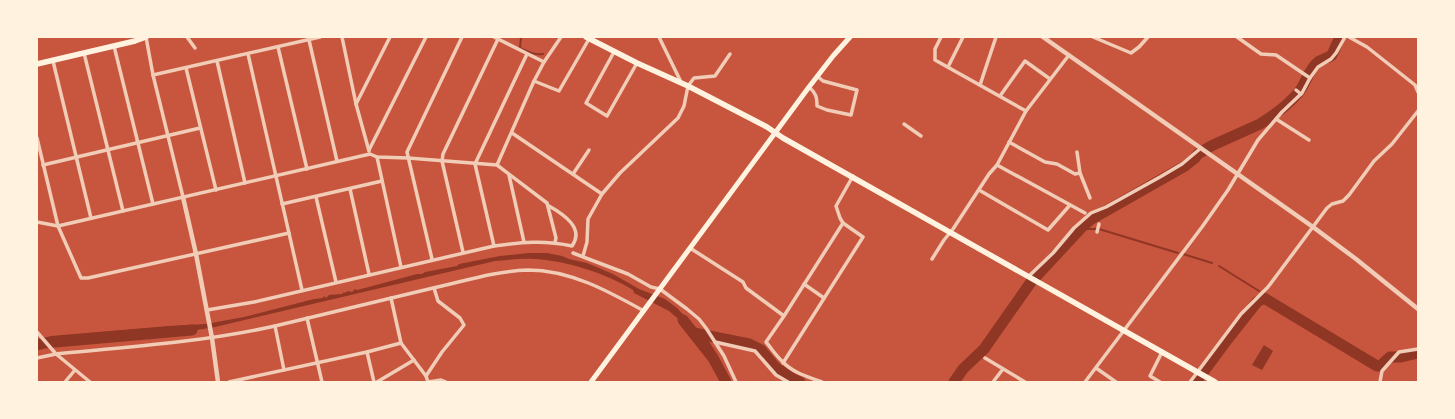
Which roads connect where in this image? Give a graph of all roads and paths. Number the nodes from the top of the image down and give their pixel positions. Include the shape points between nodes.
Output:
1 (146, 37) edge
2 (187, 37) edge
3 (320, 37) edge
4 (342, 37) edge
5 (390, 37) edge
6 (426, 37) edge
7 (462, 37) edge
8 (494, 37) edge
9 (561, 37) edge
10 (659, 37) edge
11 (850, 37) edge
12 (941, 37) edge
13 (963, 37) edge
14 (996, 37) edge
15 (1043, 37) edge
16 (1093, 37) edge
17 (1148, 37) edge
18 (1237, 37) edge
19 (1345, 37) edge
20 (1349, 37) edge
21 (588, 38) edge
22 (134, 39) edge
23 (498, 39) junction
24 (309, 40) junction
25 (114, 46) junction
26 (278, 46) junction
27 (195, 48) dead end
28 (614, 52) junction
29 (84, 53) junction
30 (248, 54) junction
31 (527, 54) junction
32 (730, 54) dead end
33 (1069, 55) junction
34 (53, 60) junction
35 (217, 61) junction
36 (544, 62) junction
37 (637, 63) junction
38 (37, 64) edge
39 (948, 67) junction
40 (186, 68) junction
41 (153, 75) junction
42 (817, 76) junction
43 (1310, 78) junction
44 (1050, 79) junction
45 (534, 81) junction
46 (681, 82) junction
47 (980, 85) junction
48 (688, 86) junction
49 (809, 87) junction
50 (1296, 90) dead end
51 (1418, 92) edge
52 (1301, 94) junction
53 (1000, 96) junction
54 (356, 104) junction
55 (1026, 111) junction
56 (1418, 111) edge
57 (1276, 119) junction
58 (904, 124) dead end
59 (200, 128) junction
60 (512, 132) junction
61 (775, 132) junction
62 (168, 135) junction
63 (921, 136) dead end
64 (37, 138) edge
65 (1309, 140) dead end
66 (1009, 142) junction
67 (138, 143) junction
68 (107, 150) junction
69 (590, 150) dead end
70 (1203, 150) junction
71 (370, 152) junction
72 (1077, 152) dead end
73 (76, 157) junction
74 (377, 157) junction
75 (408, 158) junction
76 (337, 161) junction
77 (442, 161) junction
78 (475, 164) junction
79 (43, 165) junction
80 (997, 165) junction
81 (497, 166) junction
82 (306, 169) junction
83 (1080, 173) junction
84 (573, 174) junction
85 (1238, 174) junction
86 (510, 175) junction
87 (276, 176) junction
88 (853, 176) junction
89 (382, 181) junction
90 (245, 183) junction
91 (350, 189) junction
92 (216, 190) junction
93 (979, 190) junction
94 (602, 194) junction
95 (183, 197) junction
96 (316, 197) junction
97 (1090, 198) dead end
98 (153, 204) junction
99 (282, 204) junction
100 (1070, 205) junction
101 (549, 206) junction
102 (122, 211) junction
103 (1085, 213) dead end
104 (91, 218) junction
105 (37, 222) edge
106 (843, 223) junction
107 (1099, 224) dead end
108 (58, 226) junction
109 (1313, 227) junction
110 (950, 231) junction
111 (1097, 232) dead end
112 (289, 233) junction
113 (524, 242) junction
114 (555, 242) junction
115 (494, 246) junction
116 (690, 248) junction
117 (463, 252) junction
118 (573, 253) dead end
119 (196, 254) junction
120 (583, 256) junction
121 (432, 259) junction
122 (932, 259) dead end
123 (401, 267) junction
124 (369, 274) junction
125 (1030, 277) junction
126 (336, 282) junction
127 (804, 284) junction
128 (434, 288) junction
129 (302, 290) junction
130 (659, 290) junction
131 (391, 298) junction
132 (824, 298) junction
133 (1418, 310) edge
134 (644, 311) junction
135 (207, 312) junction
136 (784, 316) junction
137 (307, 318) junction
138 (275, 326) junction
139 (1125, 330) junction
140 (38, 332) edge
141 (212, 338) junction
142 (715, 342) junction
143 (401, 344) junction
144 (1418, 349) edge
145 (367, 352) junction
146 (1162, 352) junction
147 (56, 354) junction
148 (37, 358) edge
149 (986, 358) dead end
150 (414, 360) junction
151 (318, 363) junction
152 (783, 363) junction
153 (1096, 368) junction
154 (1003, 369) junction
155 (75, 370) junction
156 (284, 370) junction
157 (1200, 374) junction
158 (426, 376) junction
159 (65, 382) edge
160 (90, 382) edge
161 (218, 382) edge
162 (229, 382) edge
163 (322, 382) edge
164 (376, 382) edge
165 (428, 382) edge
166 (446, 382) edge
167 (591, 382) edge
168 (736, 382) edge
169 (788, 382) edge
170 (822, 382) edge
171 (993, 382) edge
172 (1025, 382) edge
173 (1086, 382) edge
174 (1116, 382) edge
175 (1160, 382) edge
176 (1190, 382) edge
177 (1215, 382) edge
178 (1380, 382) edge

1 - 22 main road
1 - 41 street
2 - 27 street
3 - 24 street
4 - 54 street
5 - 54 street
6 - 71 street
7 - 75 street via 407,152
8 - 23 street
9 - 36 street
10 - 46 street
11 - 42 main road
12 - 39 street via 935,49 935,60
13 - 39 street
14 - 47 street
15 - 33 street
16 - 17 street via 1130,53
18 - 43 street via 1261,54 1276,55
19 - 43 street via 1336,54 1318,67
20 - 51 street via 1367,47 1415,85
21 - 28 main road
21 - 45 street via 559,91
22 - 25 main road
23 - 31 street
23 - 77 street via 443,154
24 - 26 street
24 - 76 street
25 - 29 main road
25 - 67 street
26 - 30 street
26 - 82 street
28 - 37 main road
28 - 37 street via 586,103 607,116
29 - 34 main road
29 - 68 street
30 - 35 street
30 - 87 street
31 - 36 street
31 - 78 street
32 - 48 street via 715,76 694,78
33 - 44 street
33 - 70 street
34 - 38 main road
34 - 73 street
35 - 40 street
35 - 90 street
36 - 45 street
37 - 46 main road
39 - 47 street
40 - 41 street
40 - 59 street
41 - 62 street
42 - 49 main road
42 - 49 street via 823,81 857,90 851,115 817,106 815,92
43 - 52 street
44 - 53 street via 1025,61
44 - 55 street
45 - 60 street
46 - 48 main road
47 - 53 street
48 - 61 main road
48 - 94 street via 684,106 678,118 620,173
49 - 61 main road
50 - 52 street
52 - 57 street
53 - 55 street
54 - 71 street
55 - 66 street
56 - 109 street via 1392,144 1374,161 1349,195 1343,201 1327,208
57 - 65 street
57 - 85 street via 1258,140
58 - 63 street
59 - 62 street
59 - 92 street
60 - 81 street
60 - 84 street
61 - 88 main road
61 - 116 main road
62 - 67 street
62 - 95 street
64 - 79 street
66 - 80 street
66 - 83 street via 1045,162 1057,164 1075,174
67 - 68 street
67 - 98 street
68 - 73 street
68 - 102 street
69 - 84 street
70 - 85 street
70 - 125 street via 1160,177 1091,213
71 - 74 street
71 - 76 street
72 - 83 street
73 - 79 street
73 - 104 street
74 - 75 street
74 - 89 street
75 - 77 street
75 - 121 street
76 - 82 street
77 - 78 street
77 - 117 street
78 - 81 street
78 - 115 street
79 - 108 street
80 - 93 street
80 - 100 street
81 - 86 street
82 - 87 street
83 - 97 street
84 - 94 street
85 - 109 street
85 - 139 street
86 - 101 street
86 - 113 street
87 - 90 street
87 - 99 street
88 - 106 street via 836,206
88 - 110 main road
89 - 91 street
89 - 123 street
90 - 92 street
91 - 96 street
91 - 124 street
92 - 95 street
93 - 100 street via 1048,230
93 - 110 street
94 - 120 street via 588,219
95 - 98 street
95 - 119 street
96 - 99 street
96 - 126 street
98 - 102 street
99 - 112 street
100 - 103 street
101 - 114 street
101 - 114 street via 571,223 576,232 572,246
102 - 104 street
104 - 108 street
105 - 108 street
106 - 127 street
106 - 132 street via 863,237
107 - 111 street
108 - 119 street via 81,278
109 - 133 street via 1356,258
109 - 157 street via 1268,287 1241,314
110 - 122 street
110 - 125 main road
112 - 119 street
112 - 129 street
113 - 114 street
113 - 115 street
115 - 117 street
116 - 130 main road
116 - 136 street via 743,282 746,288
117 - 121 street
118 - 120 street
119 - 135 street
120 - 130 street
121 - 123 street
123 - 124 street
124 - 126 street
125 - 139 main road
126 - 129 street
127 - 132 street
127 - 136 street
128 - 131 street
128 - 134 street via 499,273 528,270 565,275 599,286
128 - 158 street via 438,301 460,318 464,325
129 - 135 street
130 - 134 main road
130 - 142 street via 699,319
131 - 137 street
131 - 143 street
132 - 152 street
134 - 167 main road
135 - 141 street
136 - 152 street via 766,342
137 - 138 street
137 - 151 street
138 - 141 street
138 - 156 street
139 - 146 main road
139 - 153 street
140 - 147 street
141 - 147 street
141 - 161 street
142 - 168 street
142 - 169 street via 755,351 776,375
143 - 145 street
143 - 150 street
144 - 178 street via 1399,352 1382,371
145 - 151 street
145 - 164 street
146 - 157 main road
146 - 175 street via 1150,376
147 - 148 street
147 - 155 street
149 - 154 street
150 - 158 street
150 - 164 street
151 - 156 street
151 - 163 street
152 - 170 street
153 - 173 street
153 - 174 street
154 - 171 street
154 - 172 street
155 - 159 street
155 - 160 street
156 - 162 street
157 - 176 street
157 - 177 main road
158 - 165 street
165 - 166 street

